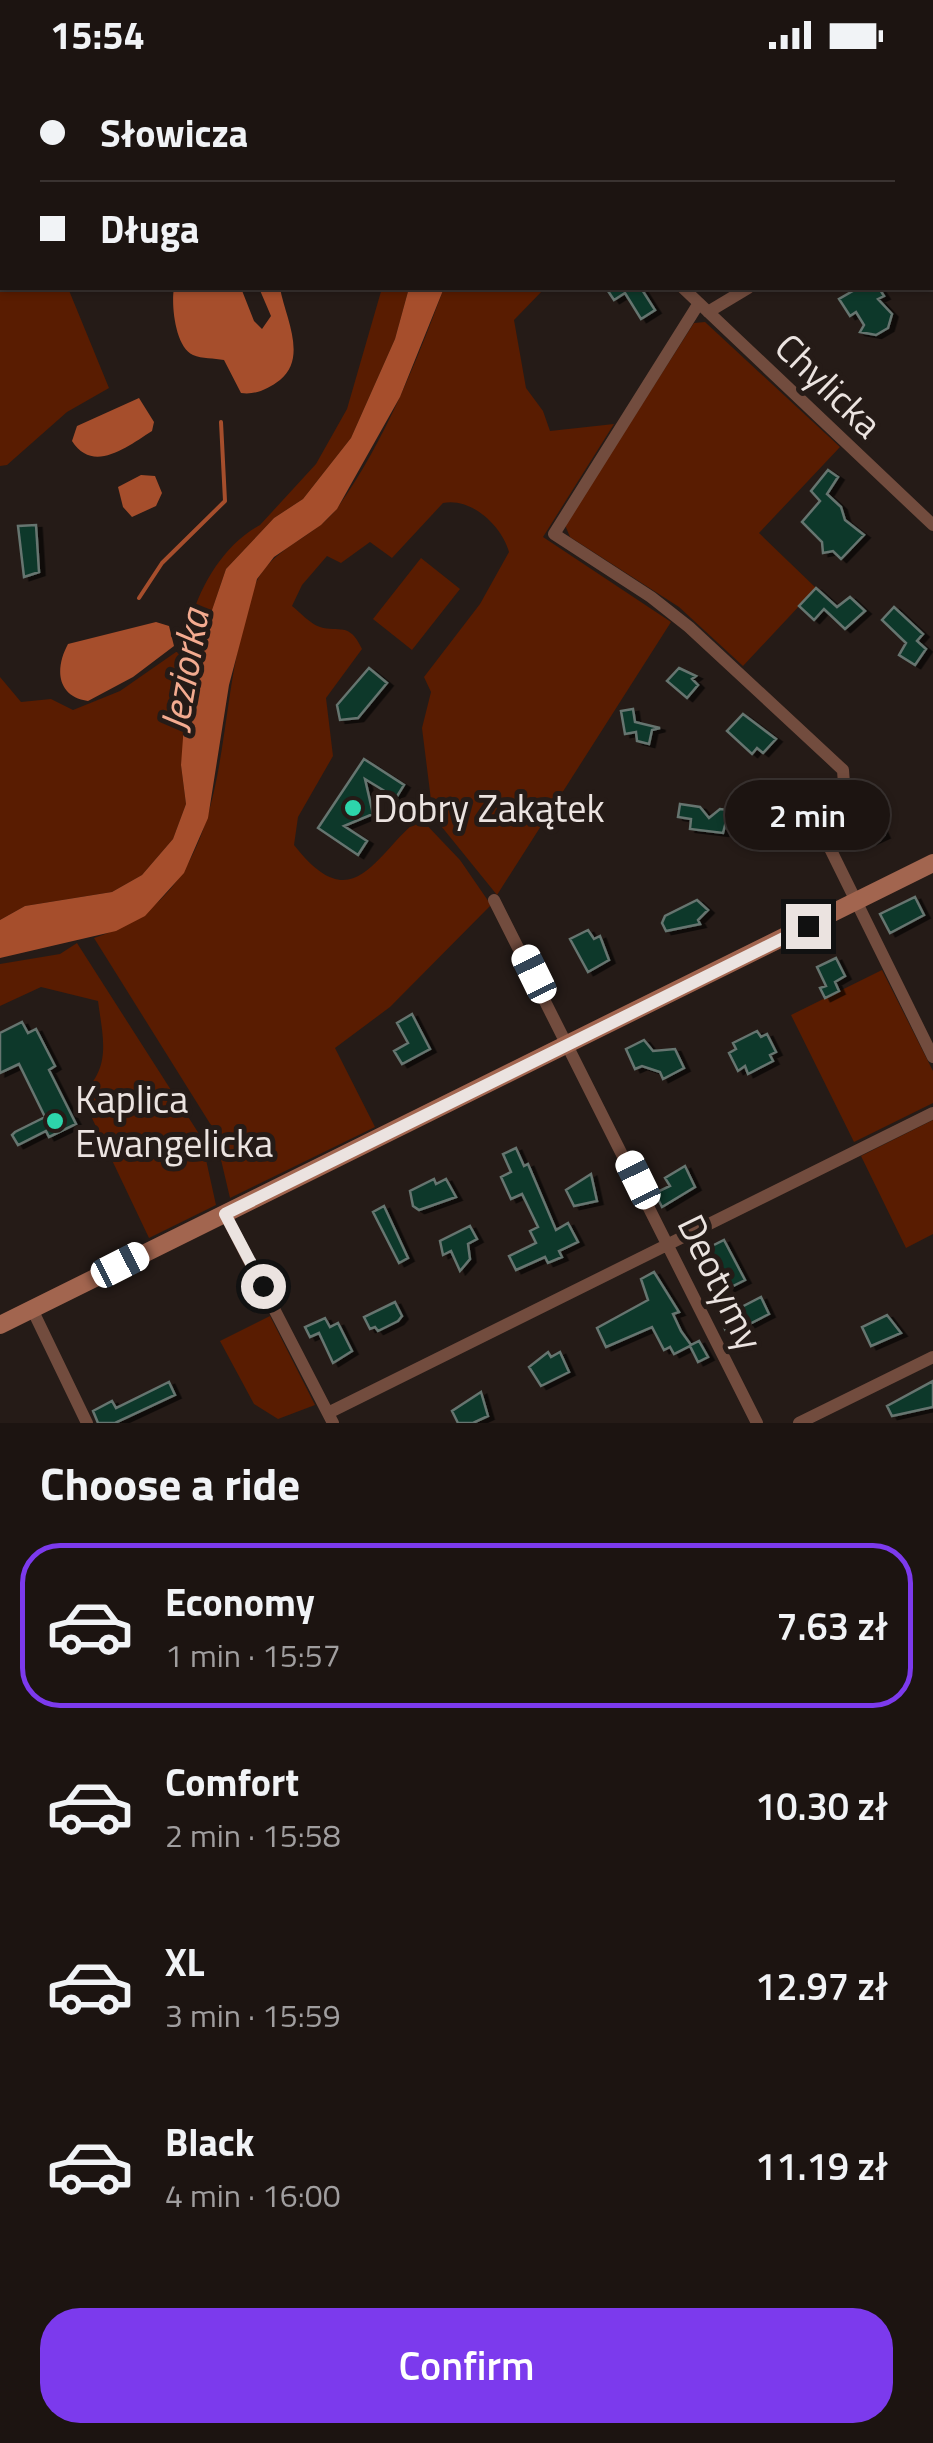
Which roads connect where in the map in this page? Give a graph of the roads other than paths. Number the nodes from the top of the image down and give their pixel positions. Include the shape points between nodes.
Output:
1 (685, 290) edge
2 (743, 290) edge
3 (704, 307) junction
4 (933, 525) edge
5 (933, 863) edge
6 (494, 900) dead end
7 (857, 902) junction
8 (570, 1044) junction
9 (933, 1057) edge
10 (933, 1114) edge
11 (225, 1214) junction
12 (670, 1244) junction
13 (32, 1310) junction
14 (0, 1325) edge
15 (933, 1357) edge
16 (331, 1418) edge
17 (88, 1423) edge
18 (756, 1423) edge
19 (799, 1423) edge

1 - 3 street, Chylicka
2 - 3 street
3 - 4 street, Chylicka
3 - 7 street via 554,534 664,607 843,770 844,784 816,818
5 - 7 street
6 - 8 street, Deotymy
7 - 8 street
7 - 9 street
8 - 11 street
8 - 12 street, Deotymy
10 - 12 street
11 - 13 street
11 - 16 street
12 - 16 street
12 - 18 street, Deotymy
13 - 14 street
13 - 17 street
15 - 19 street

